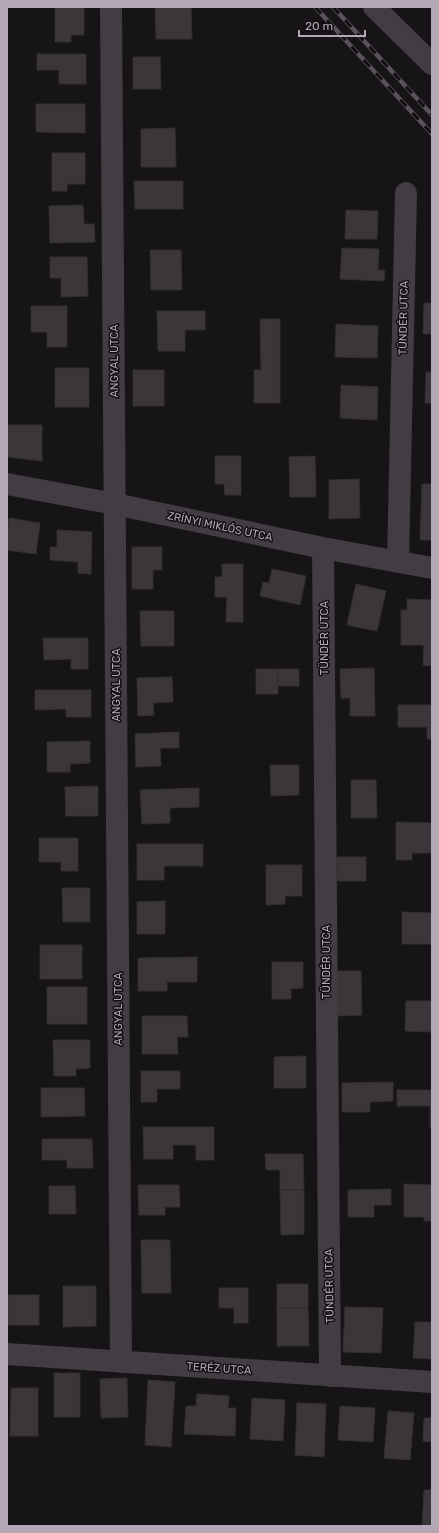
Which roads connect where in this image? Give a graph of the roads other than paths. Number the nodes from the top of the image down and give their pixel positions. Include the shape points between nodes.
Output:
1 (111, 7) edge
2 (374, 7) edge
3 (432, 64) edge
4 (406, 193) dead end
5 (7, 484) edge
6 (114, 504) junction
7 (323, 548) junction
8 (398, 562) junction
9 (432, 568) edge
10 (7, 1354) edge
11 (121, 1362) junction
12 (330, 1376) junction
13 (432, 1382) edge

1 - 6 street, ANGYAL UTCA
2 - 3 street
4 - 8 street, TÜNDÉR UTCA
5 - 6 street, ZRÍNYI MIKLÓS UTCA
6 - 7 street, ZRÍNYI MIKLÓS UTCA
6 - 11 street, ANGYAL UTCA
7 - 8 street, ZRÍNYI MIKLÓS UTCA
7 - 12 street, TÜNDÉR UTCA
8 - 9 street, ZRÍNYI MIKLÓS UTCA
10 - 11 street, TERÉZ UTCA
11 - 12 street, TERÉZ UTCA
12 - 13 street, TERÉZ UTCA

